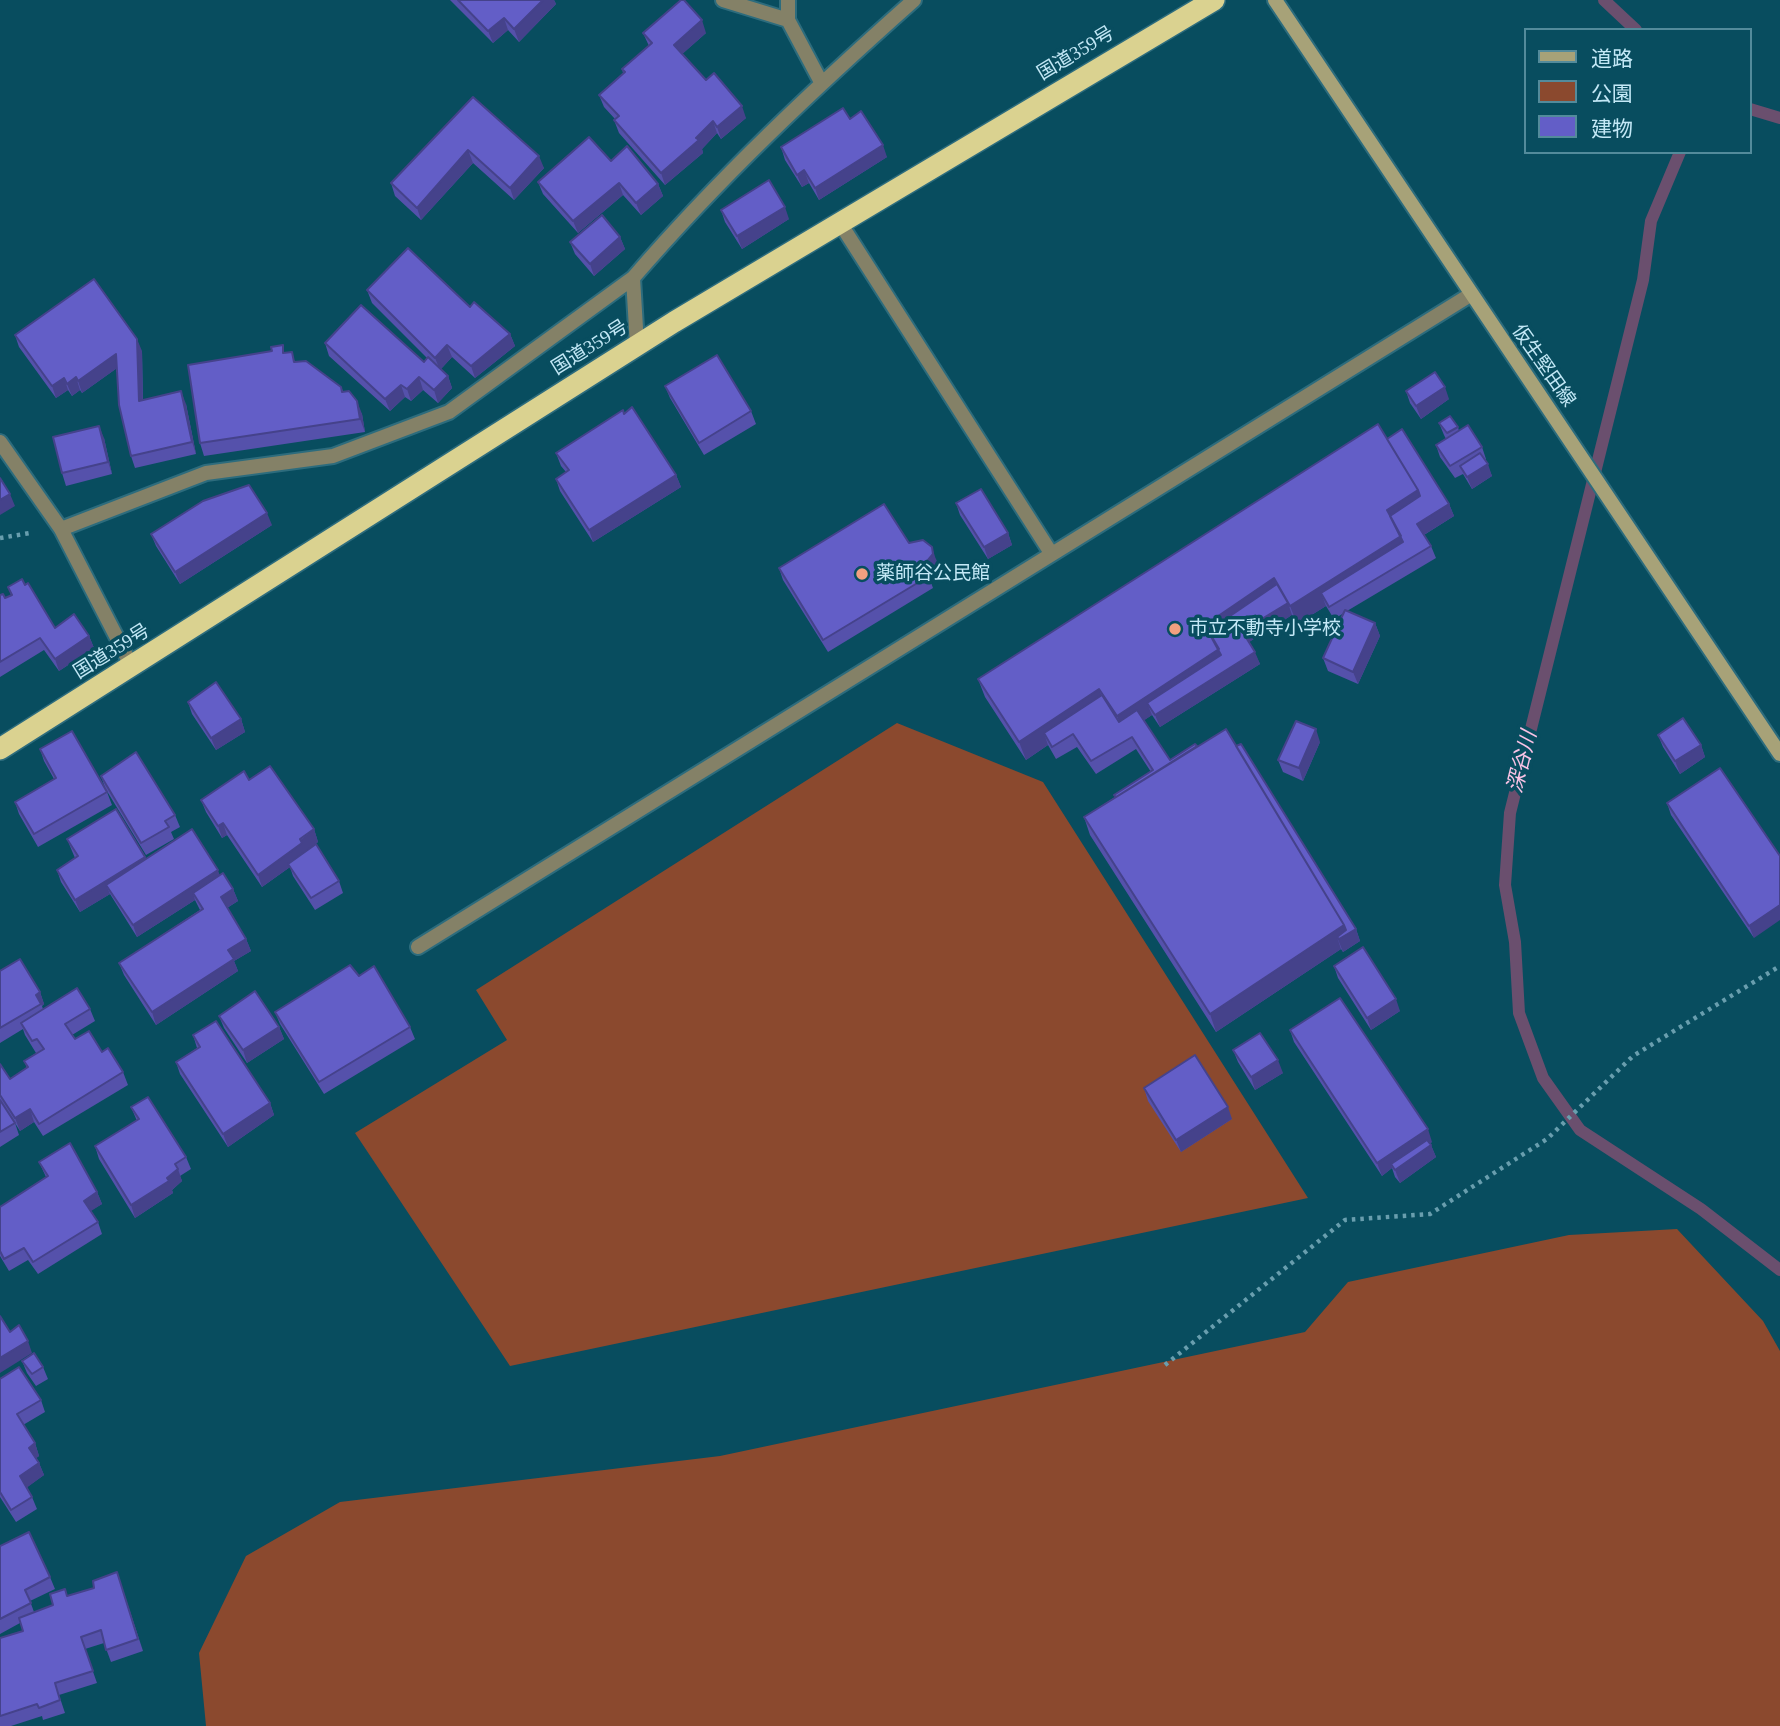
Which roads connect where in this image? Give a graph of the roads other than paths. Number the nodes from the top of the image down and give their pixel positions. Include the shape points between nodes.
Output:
1 (723, 0) edge
2 (788, 0) edge
3 (914, 0) edge
4 (1214, 0) edge
5 (1275, 0) edge
6 (788, 20) junction
7 (821, 82) junction
8 (840, 223) junction
9 (633, 278) junction
10 (1470, 295) junction
11 (637, 345) junction
12 (0, 442) edge
13 (61, 529) junction
14 (1051, 553) junction
15 (132, 667) junction
16 (0, 749) edge
17 (1780, 754) edge
18 (418, 947) dead end

1 - 6 street
2 - 6 street
3 - 7 street
4 - 8 highway, 国道359号
5 - 10 main road, 仮生堅田線
6 - 7 street
7 - 9 street via 694,207
8 - 11 highway, 国道359号
8 - 14 street
9 - 11 street
9 - 13 street via 449,412 333,456 206,473
10 - 14 street
10 - 17 main road, 仮生堅田線
11 - 15 highway, 国道359号
12 - 13 street
13 - 15 street
14 - 18 street
15 - 16 highway, 国道359号

